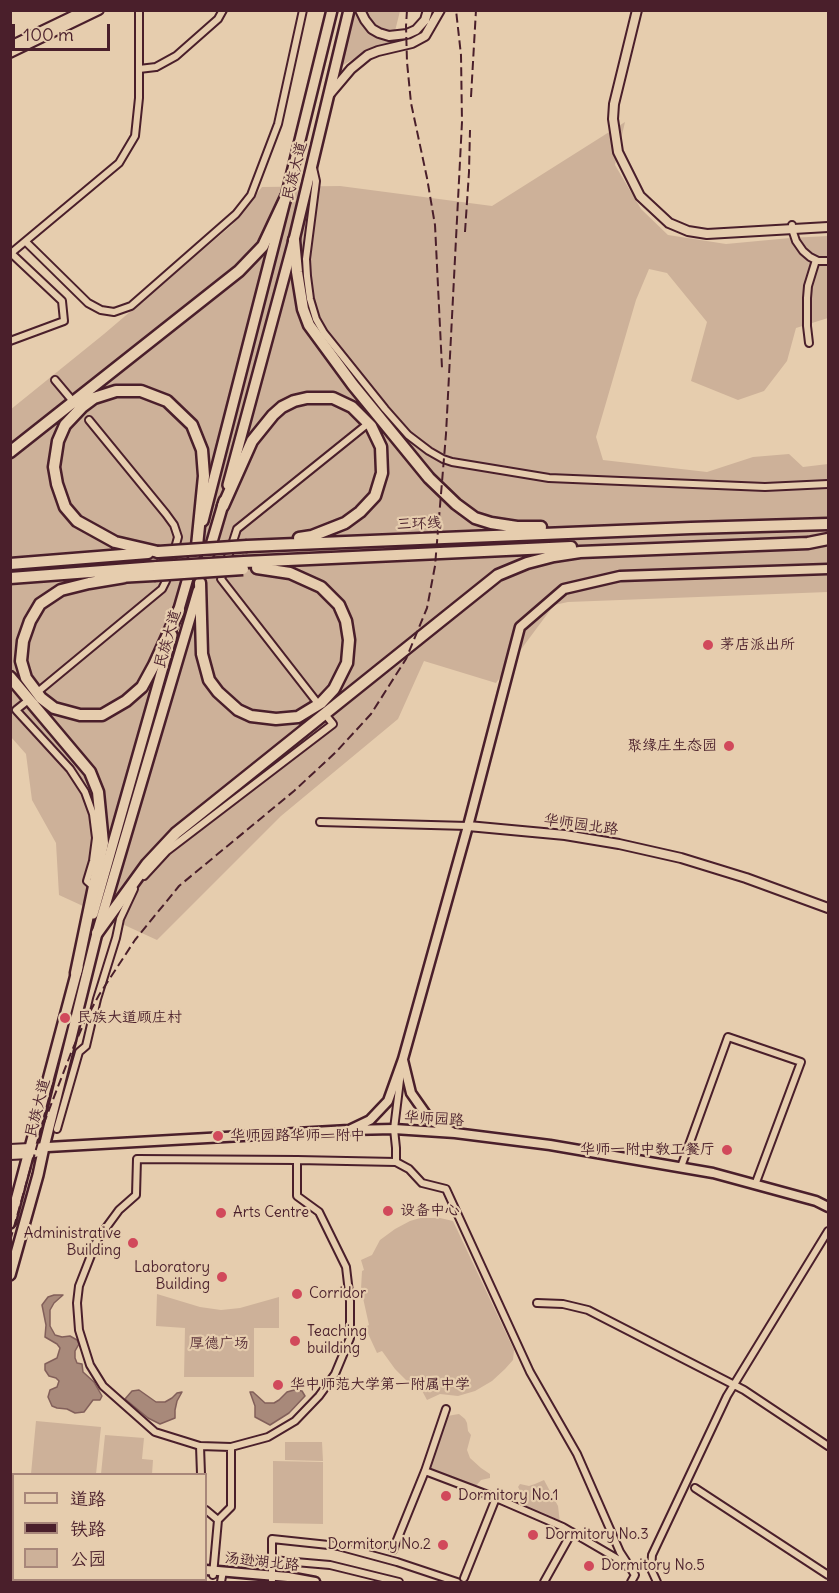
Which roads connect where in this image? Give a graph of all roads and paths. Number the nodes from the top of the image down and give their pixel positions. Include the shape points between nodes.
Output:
1 (85, 10) edge
2 (99, 10) edge
3 (139, 10) edge
4 (223, 10) edge
5 (303, 10) edge
6 (332, 10) edge
7 (349, 10) edge
8 (360, 10) edge
9 (428, 10) edge
10 (440, 10) edge
11 (637, 10) edge
12 (642, 10) edge
13 (10, 46) edge
14 (10, 53) edge
15 (139, 69) junction
16 (328, 97) junction
17 (312, 164) junction
18 (286, 197) junction
19 (828, 222) edge
20 (792, 227) junction
21 (828, 227) edge
22 (294, 240) junction
23 (26, 242) junction
24 (11, 254) edge
25 (816, 260) junction
26 (828, 261) edge
27 (10, 341) edge
28 (809, 343) dead end
29 (55, 380) dead end
30 (71, 399) dead end
31 (89, 420) dead end
32 (365, 426) dead end
33 (10, 452) edge
34 (828, 484) edge
35 (223, 506) junction
36 (828, 524) edge
37 (691, 528) junction
38 (828, 538) edge
39 (197, 546) junction
40 (247, 546) junction
41 (158, 552) junction
42 (580, 552) junction
43 (10, 564) edge
44 (244, 566) junction
45 (257, 568) junction
46 (828, 569) edge
47 (155, 571) junction
48 (125, 577) junction
49 (10, 578) edge
50 (200, 583) junction
51 (10, 585) edge
52 (179, 610) junction
53 (10, 677) edge
54 (40, 690) dead end
55 (316, 701) dead end
56 (26, 702) dead end
57 (328, 718) dead end
58 (320, 822) dead end
59 (468, 826) junction
60 (94, 888) junction
61 (828, 908) edge
62 (98, 933) junction
63 (76, 973) junction
64 (403, 1059) junction
65 (57, 1129) dead end
66 (394, 1129) junction
67 (349, 1130) junction
68 (455, 1133) junction
69 (10, 1149) edge
70 (43, 1149) junction
71 (30, 1151) junction
72 (10, 1155) edge
73 (297, 1160) junction
74 (396, 1162) junction
75 (681, 1167) junction
76 (755, 1185) junction
77 (828, 1207) edge
78 (10, 1223) edge
79 (828, 1231) edge
80 (10, 1275) edge
81 (537, 1303) dead end
82 (733, 1384) junction
83 (446, 1409) dead end
84 (200, 1446) junction
85 (828, 1446) edge
86 (231, 1447) junction
87 (425, 1471) junction
88 (201, 1473) edge
89 (695, 1488) dead end
90 (496, 1498) junction
91 (207, 1511) edge
92 (218, 1520) junction
93 (572, 1532) junction
94 (393, 1550) dead end
95 (272, 1560) junction
96 (209, 1572) edge
97 (635, 1575) junction
98 (828, 1575) edge
99 (222, 1576) edge
100 (272, 1578) junction
101 (464, 1578) dead end
102 (293, 1582) edge
103 (315, 1582) edge
104 (399, 1582) edge
105 (457, 1582) edge
106 (544, 1582) edge
107 (631, 1582) edge
108 (657, 1582) edge

1 - 13 street
2 - 14 street
3 - 15 street
4 - 15 street via 176,56 156,67
5 - 23 street via 278,124 251,195 237,214 131,306 114,312 88,303
6 - 18 main road, 民族大道
7 - 16 main road, 民族大道
8 - 9 street via 372,29 398,36 416,30
10 - 16 street via 425,36 368,55
11 - 20 street via 614,104 614,119 618,152 640,196 669,223 688,231 707,234
12 - 20 street via 618,119 622,151 644,193 672,219 689,226
15 - 23 street via 135,136 119,163
16 - 17 main road, 民族大道
17 - 22 main road, 民族大道
17 - 34 street via 316,181 306,259 316,319 383,411 442,459 549,478 765,487
18 - 33 highway via 263,246 239,271
18 - 39 main road, 民族大道
19 - 20 street
20 - 21 street
20 - 25 street via 803,251
22 - 35 main road, 民族大道
22 - 37 highway via 309,325 402,447 456,504 491,524 517,527
23 - 24 street
24 - 27 street via 62,301 64,321
25 - 26 street
25 - 28 street via 808,286
29 - 30 street
31 - 54 street via 166,514 178,537 162,590
32 - 55 street via 237,529 222,579
35 - 40 highway via 252,441 282,407 307,398 333,398 352,407 370,426 381,447 382,473 375,496 360,512 345,523 312,536
35 - 50 main road, 民族大道
36 - 37 highway, 三环线
37 - 40 highway, 三环线
38 - 42 highway via 808,543
38 - 44 highway, 三环线
39 - 41 highway via 204,476 202,450 192,425 167,401 141,391 116,391 94,398 65,425 58,441 54,467 65,507 77,522 115,542
39 - 52 main road, 民族大道
40 - 41 highway, 三环线, bridge
41 - 43 highway, 三环线
42 - 45 highway
42 - 62 highway via 527,563 498,575 466,600 176,833 147,864
44 - 45 highway
44 - 47 highway, 三环线, bridge
45 - 50 highway via 290,573 321,587 339,605 346,621 347,663 334,689 321,703 298,717 251,716 238,710 209,680 202,654
46 - 59 main road via 620,576 564,588 520,627
47 - 48 highway
47 - 49 highway, 三环线
48 - 51 highway
48 - 52 highway via 61,590 40,604 30,621 21,661 26,678 54,708 80,715 102,715 126,701 142,687
50 - 62 main road, 民族大道
52 - 63 main road, 民族大道
53 - 60 highway via 90,772 98,792 103,843
56 - 60 street via 16,710 70,769 85,792 96,837 87,881
57 - 65 street via 333,724 167,851 134,889 120,919 86,1046 79,1052
58 - 59 street, 华师园北路
59 - 61 street, 华师园北路 via 620,844 681,858
59 - 64 main road
60 - 63 highway
62 - 70 main road, 民族大道
63 - 71 main road, 民族大道
64 - 66 street
64 - 67 main road via 388,1101 370,1120
64 - 68 main road via 411,1094 430,1120
66 - 67 main road, 华师园路
66 - 68 main road, 华师园路
66 - 74 street
67 - 70 main road, 华师园路
68 - 75 main road, 华师园路
69 - 71 street
70 - 71 main road, 华师园路
70 - 80 main road, 民族大道
71 - 72 street
71 - 78 main road, 民族大道
73 - 74 street
73 - 84 street via 137,1159 136,1195 119,1210 97,1240 79,1287 79,1330 90,1365 103,1386 154,1432
73 - 86 street via 297,1196 319,1212 346,1267 350,1338 335,1374 295,1421 268,1437
74 - 97 street via 422,1183 446,1189 530,1372 577,1454 620,1552
75 - 76 main road, 华师园路
75 - 76 street via 728,1037 801,1062
76 - 77 main road, 华师园路
79 - 82 street
81 - 82 street via 588,1310
82 - 85 street
82 - 108 street via 652,1555 651,1569
83 - 87 street
84 - 86 street
84 - 88 street
86 - 92 street via 231,1507
87 - 90 street
87 - 94 street
89 - 98 street
90 - 93 street
90 - 101 street
91 - 92 street
92 - 96 street
93 - 97 street via 622,1562
93 - 106 street
95 - 100 street
95 - 104 street via 330,1565
95 - 105 street via 272,1539 338,1546
96 - 99 main road, 汤逊湖北路
97 - 107 street
99 - 100 main road, 汤逊湖北路
100 - 102 main road, 汤逊湖北路
100 - 103 main road, 汤逊湖北路

